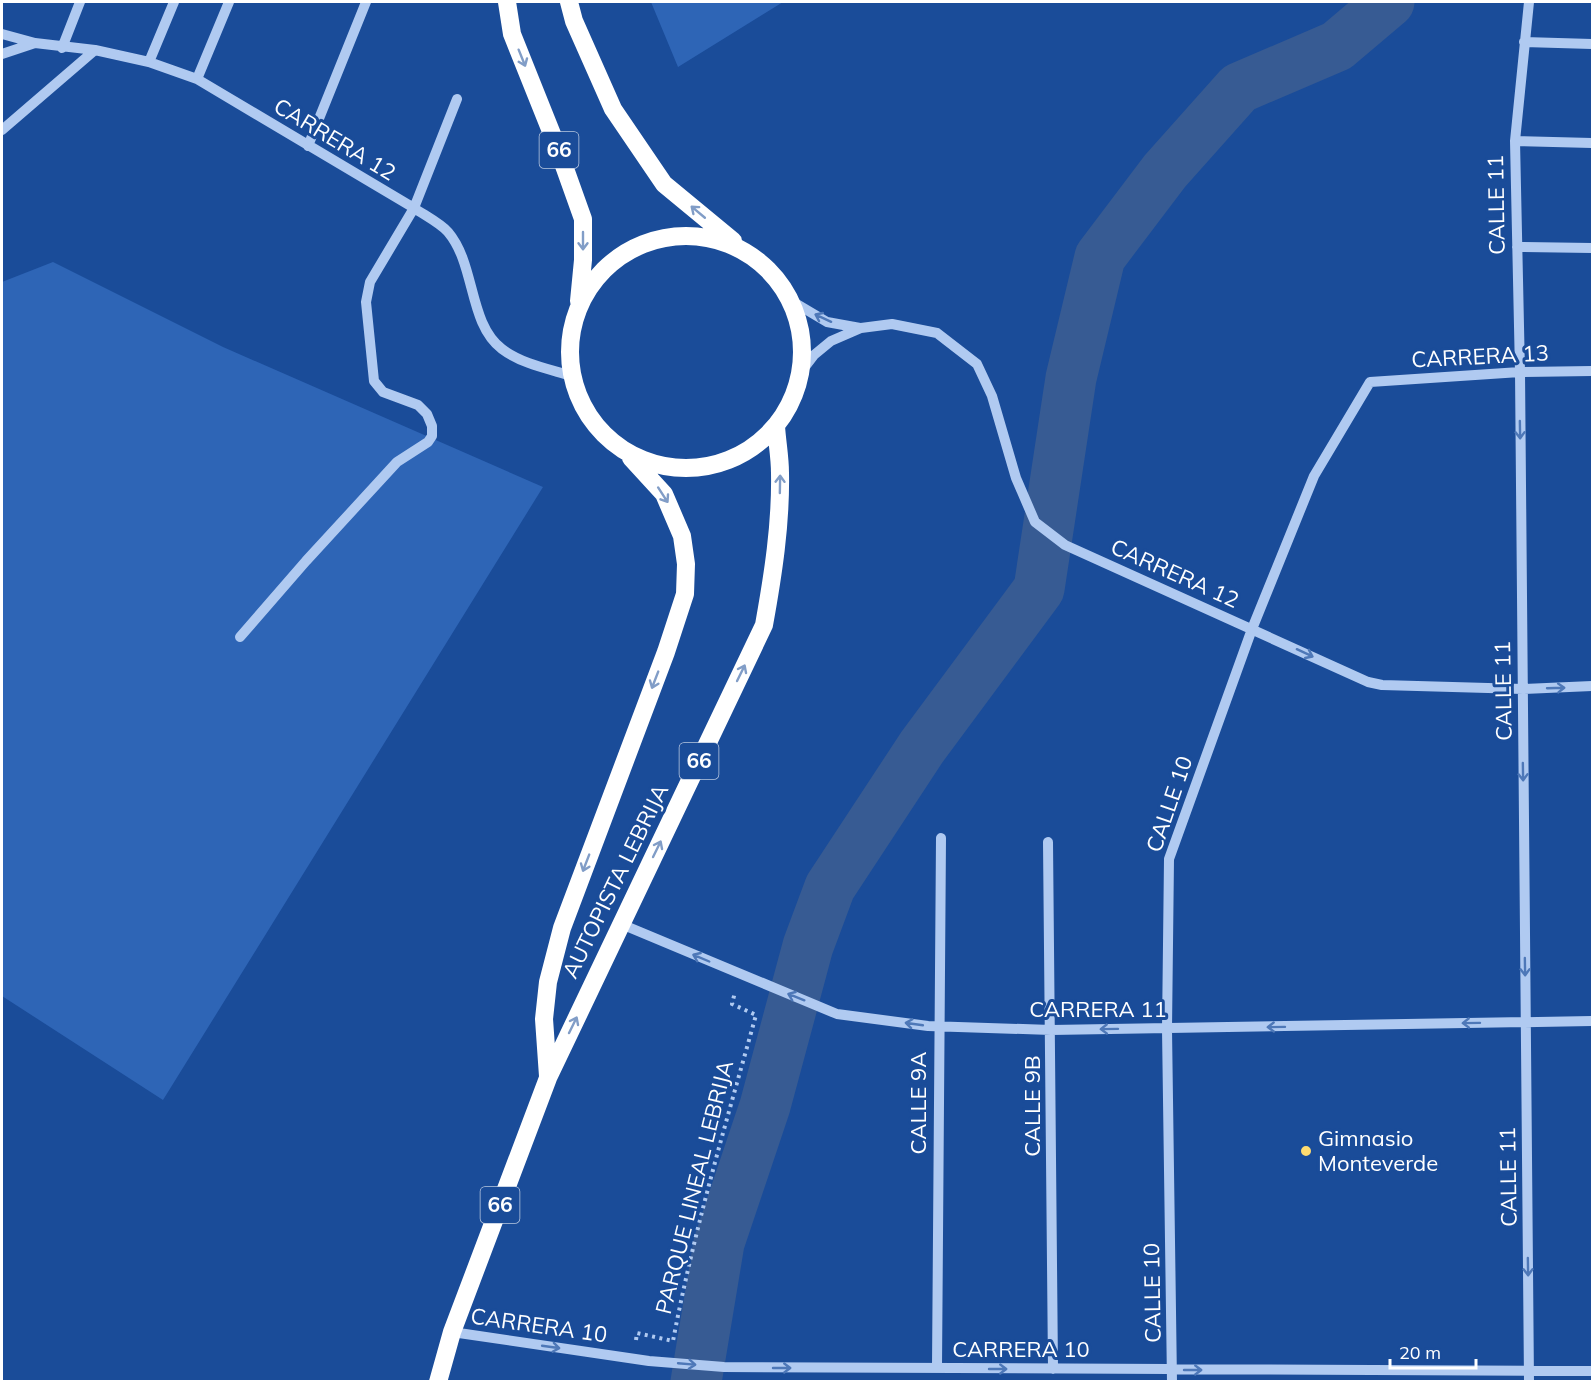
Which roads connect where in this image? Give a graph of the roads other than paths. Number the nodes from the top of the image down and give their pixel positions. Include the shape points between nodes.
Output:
1 (80, 2) edge
2 (174, 2) edge
3 (229, 2) edge
4 (366, 2) edge
5 (507, 2) edge
6 (569, 2) edge
7 (1529, 2) edge
8 (1593, 32) edge
9 (2, 34) edge
10 (1524, 42) junction
11 (35, 43) junction
12 (1592, 44) edge
13 (62, 48) junction
14 (95, 50) junction
15 (2, 54) edge
16 (149, 62) junction
17 (197, 79) junction
18 (457, 99) dead end
19 (2, 130) edge
20 (1515, 141) junction
21 (1593, 143) edge
22 (308, 146) junction
23 (414, 208) junction
24 (1516, 247) junction
25 (1593, 248) edge
26 (743, 250) junction
27 (790, 300) junction
28 (579, 304) junction
29 (861, 328) junction
30 (1593, 371) edge
31 (801, 372) junction
32 (1520, 372) junction
33 (572, 376) junction
34 (1370, 382) joint
35 (776, 426) junction
36 (625, 451) junction
37 (1252, 628) junction
38 (240, 637) dead end
39 (1593, 686) edge
40 (1522, 689) junction
41 (941, 838) dead end
42 (1048, 842) dead end
43 (621, 924) junction
44 (1593, 1021) edge
45 (1526, 1022) junction
46 (938, 1026) junction
47 (1167, 1029) junction
48 (1051, 1030) junction
49 (548, 1078) junction
50 (452, 1332) junction
51 (937, 1368) junction
52 (1053, 1369) junction
53 (1172, 1370) junction
54 (1593, 1371) edge
55 (1529, 1376) edge
56 (438, 1382) edge
57 (1172, 1382) edge

1 - 13 street
2 - 16 street
3 - 17 street
4 - 22 street
5 -> 28 highway, 66 via 512,34 583,219
26 -> 6 highway via 664,184 613,109
7 - 10 street, CALLE 11
8 - 12 street
9 - 11 street, CARRERA 12
10 - 12 street
10 - 20 street, CALLE 11
11 - 13 street, CARRERA 12
11 - 15 street
13 - 14 street, CARRERA 12
14 - 16 street, CARRERA 12
14 - 19 street
16 - 17 street, CARRERA 12
17 - 22 street, CARRERA 12
18 - 23 street
20 - 21 street
20 - 24 street, CALLE 11
22 - 23 street, CARRERA 12
23 - 33 street, CARRERA 12 via 448,231 464,261 487,332 501,348 520,360
23 - 38 street via 370,282 366,302 374,381 383,392 418,405 427,414 432,436 397,462
24 - 25 street
24 - 32 street, CALLE 11
26 - 27 highway via 770,271
26 - 28 highway via 713,238 681,235 649,241 620,255 596,277
29 -> 27 street, CARRERA 12 via 827,321
27 - 31 highway via 802,347
28 - 33 highway via 569,352
29 - 31 street, CARRERA 12 via 831,341
29 - 37 street, CARRERA 12 via 892,324 937,333 977,364 992,396 1035,522 1065,544
30 - 32 street, CARRERA 13
31 - 35 highway via 792,401
32 - 34 street, CARRERA 13
32 -> 40 street, CALLE 11
33 - 36 highway via 590,419 606,438
34 - 37 street, CALLE 10 via 1314,476
35 - 36 highway via 751,449 721,464 688,469 655,465
43 -> 35 highway, AUTOPISTA LEBRIJA / 66 via 764,625 779,520
36 -> 49 highway, AUTOPISTA LEBRIJA / 66 via 664,494 682,536 685,594 562,928 548,982 544,1019
37 -> 40 street, CARRERA 12 via 1368,682
37 - 47 street, CALLE 10 via 1168,860
40 -> 39 street, CARRERA 12
40 -> 45 street, CALLE 11
41 - 46 street, CALLE 9A
42 - 48 street, CALLE 9B
46 -> 43 street, CARRERA 11 via 837,1014
49 -> 43 highway, AUTOPISTA LEBRIJA / 66
44 - 45 street, CARRERA 11
45 -> 47 street, CARRERA 11
45 -> 55 street, CALLE 11
46 - 48 street, CARRERA 11
46 - 51 street, CALLE 9A
47 -> 48 street, CARRERA 11
47 - 53 street, CALLE 10
48 - 52 street, CALLE 9B
49 - 50 highway, AUTOPISTA LEBRIJA / 66
50 -> 51 street, CARRERA 10 via 650,1361 724,1367
50 - 56 highway, AUTOPISTA LEBRIJA / 66
51 -> 52 street, CARRERA 10
52 - 53 street, CARRERA 10
53 -> 55 street, CARRERA 10
53 - 57 street, CALLE 10
54 - 55 street, CARRERA 10

